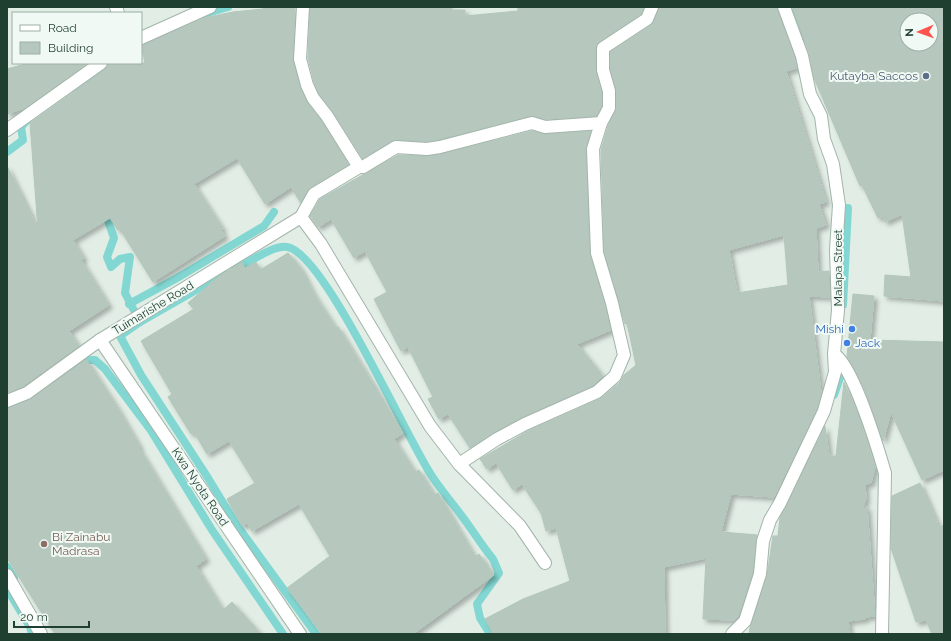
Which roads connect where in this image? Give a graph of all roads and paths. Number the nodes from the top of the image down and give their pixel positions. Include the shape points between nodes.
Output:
1 (210, 7) edge
2 (303, 7) edge
3 (652, 7) edge
4 (784, 7) edge
5 (142, 38) edge
6 (100, 64) edge
7 (601, 123) junction
8 (7, 130) edge
9 (359, 167) junction
10 (301, 217) junction
11 (100, 340) junction
12 (834, 354) junction
13 (7, 401) edge
14 (459, 464) junction
15 (545, 563) dead end
16 (7, 574) edge
17 (41, 634) edge
18 (300, 634) edge
19 (732, 634) edge
20 (882, 634) edge

1 - 5 street
2 - 9 street via 300,59 307,85
3 - 7 street via 647,19 603,48 603,70 609,91 609,108
4 - 12 street, Malapa Street via 802,56 810,94 821,116 824,139 833,164 838,205 838,310
6 - 8 street
7 - 9 street, Tuimarishe Road via 545,127 532,123 440,147 396,147
7 - 14 street via 593,149 597,253 624,355 615,376 597,392 525,424
9 - 10 street, Tuimarishe Road via 314,194
10 - 11 street, Tuimarishe Road
10 - 14 street via 321,244 430,426
11 - 13 street, Tuimarishe Road via 27,394
11 - 18 street, Kwa Nyota Road
12 - 19 street, Malapa Street via 835,372 824,411 770,520 763,541 760,574 745,621
12 - 20 street via 840,357 851,378 885,473
14 - 15 street via 520,526
16 - 17 street

